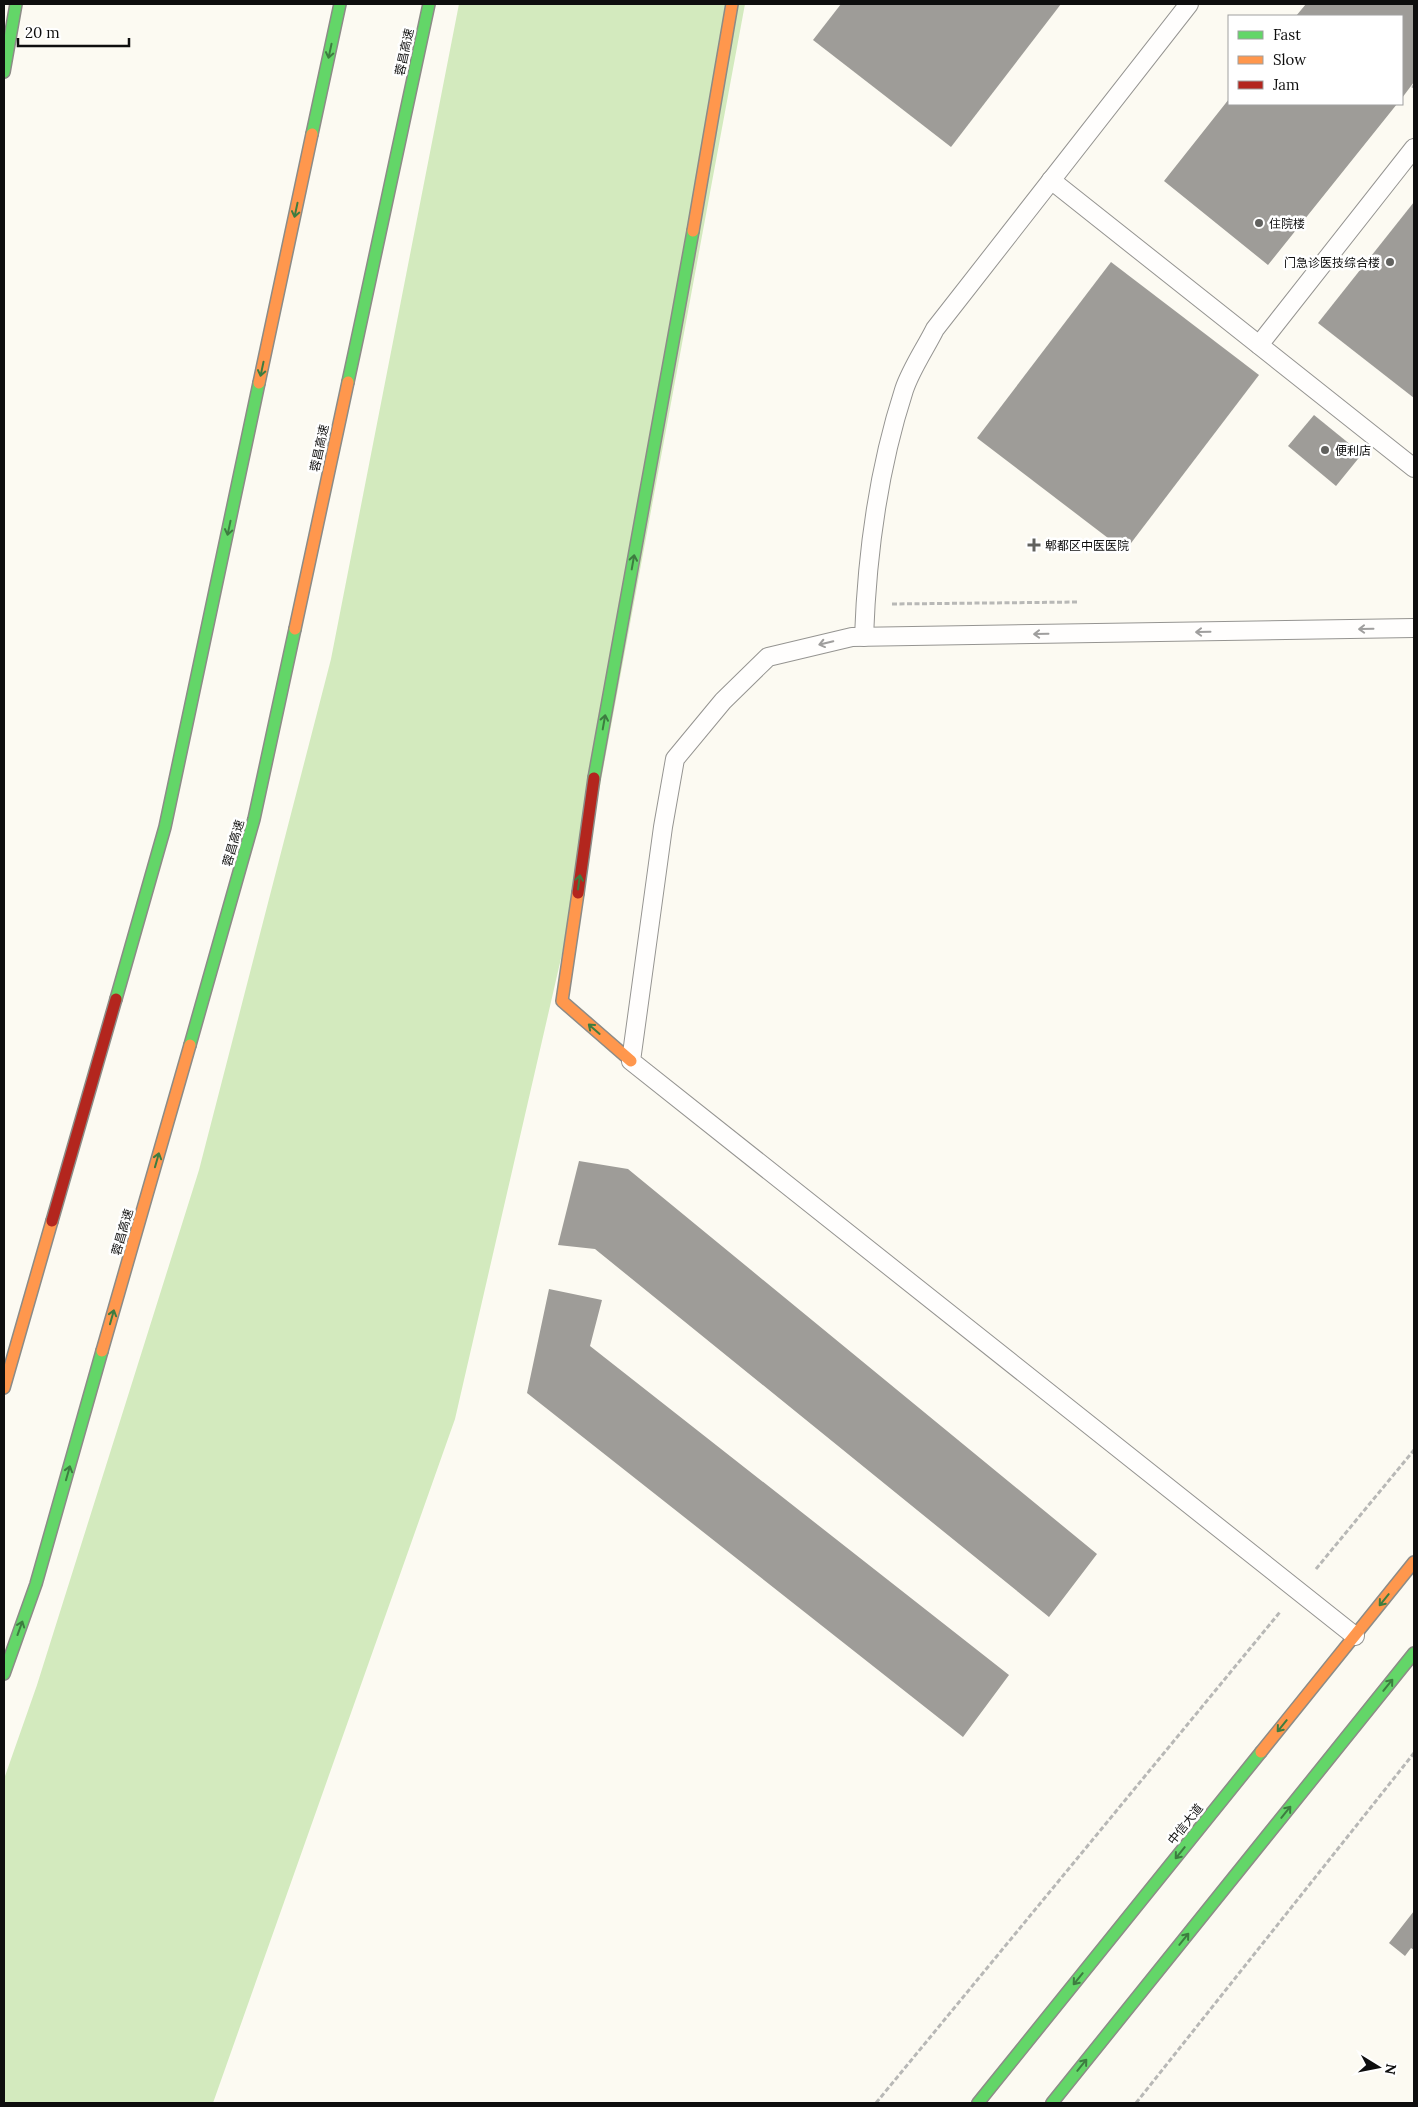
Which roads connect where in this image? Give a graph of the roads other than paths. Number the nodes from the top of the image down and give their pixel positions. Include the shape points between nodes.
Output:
1 (16, 4) edge
2 (340, 4) edge
3 (429, 4) edge
4 (732, 4) edge
5 (1189, 4) edge
6 (4, 72) edge
7 (1414, 148) edge
8 (1051, 180) junction
9 (1259, 345) junction
10 (1414, 468) edge
11 (1414, 628) edge
12 (864, 637) junction
13 (631, 1061) junction
14 (4, 1388) edge
15 (1414, 1562) edge
16 (1355, 1636) junction
17 (1414, 1653) edge
18 (4, 1674) edge
19 (978, 2103) edge
20 (1052, 2103) edge

1 - 6 main road
2 -> 14 main road via 165,827
18 -> 3 main road, 蓉昌高速 via 36,1584 254,819
13 -> 4 main road via 562,1001 598,752
5 - 8 lane
7 - 9 lane
8 - 9 lane
8 - 12 lane via 935,329 905,388 881,475 866,580
9 - 10 lane
11 -> 12 lane
12 -> 13 lane via 768,657 723,701 675,759
13 - 16 lane
15 -> 16 main road, 中信大道
16 -> 19 main road, 中信大道
20 -> 17 main road

